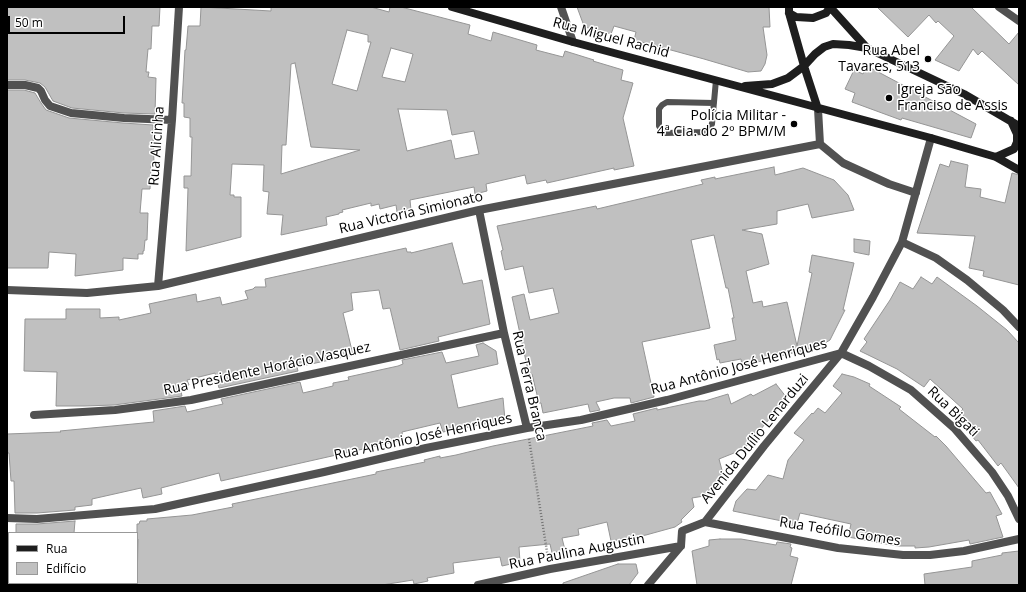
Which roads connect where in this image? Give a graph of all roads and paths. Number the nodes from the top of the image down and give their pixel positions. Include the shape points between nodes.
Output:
1 (179, 7) edge
2 (452, 7) edge
3 (561, 7) edge
4 (830, 7) edge
5 (999, 7) edge
6 (789, 10) edge
7 (1019, 22) edge
8 (573, 42) junction
9 (867, 48) junction
10 (804, 66) junction
11 (716, 80) junction
12 (7, 85) edge
13 (741, 87) junction
14 (714, 103) junction
15 (818, 109) junction
16 (172, 120) junction
17 (1010, 120) junction
18 (1019, 126) edge
19 (931, 138) junction
20 (820, 144) junction
21 (996, 157) junction
22 (1019, 170) edge
23 (916, 192) junction
24 (479, 210) junction
25 (902, 242) junction
26 (158, 286) junction
27 (7, 290) edge
28 (1019, 327) edge
29 (504, 333) junction
30 (841, 353) junction
31 (34, 415) dead end
32 (527, 428) junction
33 (7, 518) edge
34 (1019, 519) edge
35 (705, 522) junction
36 (1019, 539) edge
37 (681, 546) junction
38 (550, 569) junction
39 (478, 585) edge
40 (648, 585) edge

1 - 16 street, Rua Alicinha
2 - 8 main road, Rua Miguel Rachid
3 - 8 street
4 - 6 main road via 826,13 813,18 796,17
4 - 9 main road
5 - 7 street
6 - 10 main road
8 - 11 main road, Rua Miguel Rachid
9 - 10 main road, Rua Miguel Rachid via 833,44 824,47
9 - 17 main road via 964,94
10 - 13 main road, Rua Miguel Rachid via 788,78 772,84
10 - 15 main road
11 - 13 main road, Rua Miguel Rachid
11 - 14 lane
12 - 16 street via 38,88 45,100 56,108 71,113
13 - 15 main road, Rua Miguel Rachid
14 - 14 lane via 712,124 705,132 662,131 659,109 662,104
15 - 19 main road, Rua Miguel Rachid
15 - 20 street
16 - 26 street, Rua Alicinha
17 - 18 main road
17 - 21 main road via 1017,134 1017,142 1014,148
19 - 21 main road, Rua Miguel Rachid
19 - 23 street, Avenida Duílio Lenarduzi
20 - 23 street via 843,163 889,184
20 - 24 street, Rua Victoria Simionato
21 - 22 main road, Rua Miguel Rachid
23 - 25 street, Avenida Duílio Lenarduzi
24 - 26 street, Rua Victoria Simionato
24 - 29 street, Rua Terra Branca
25 - 28 street via 936,258 967,280
25 - 30 street, Avenida Duílio Lenarduzi
26 - 27 street, Rua Victoria Simionato via 87,293
29 - 31 street, Rua Presidente Horácio Vasquez via 191,400 115,410
29 - 32 street, Rua Terra Branca
30 - 32 street, Rua Antônio José Henriques via 667,400 581,420
30 - 34 street, Rua Bigati via 911,390 954,428 992,472
30 - 35 street, Avenida Duílio Lenarduzi
32 - 33 street, Rua Antônio José Henriques via 155,509 37,519
32 - 38 path, Rua Terra Branca
35 - 36 street, Rua Teófilo Gomes via 838,548 903,555 964,551
35 - 37 street, Avenida Duílio Lenarduzi via 682,531
37 - 38 street, Rua Paulina Augustin
37 - 40 street, Avenida Duílio Lenarduzi
38 - 39 street, Rua Paulina Augustin

